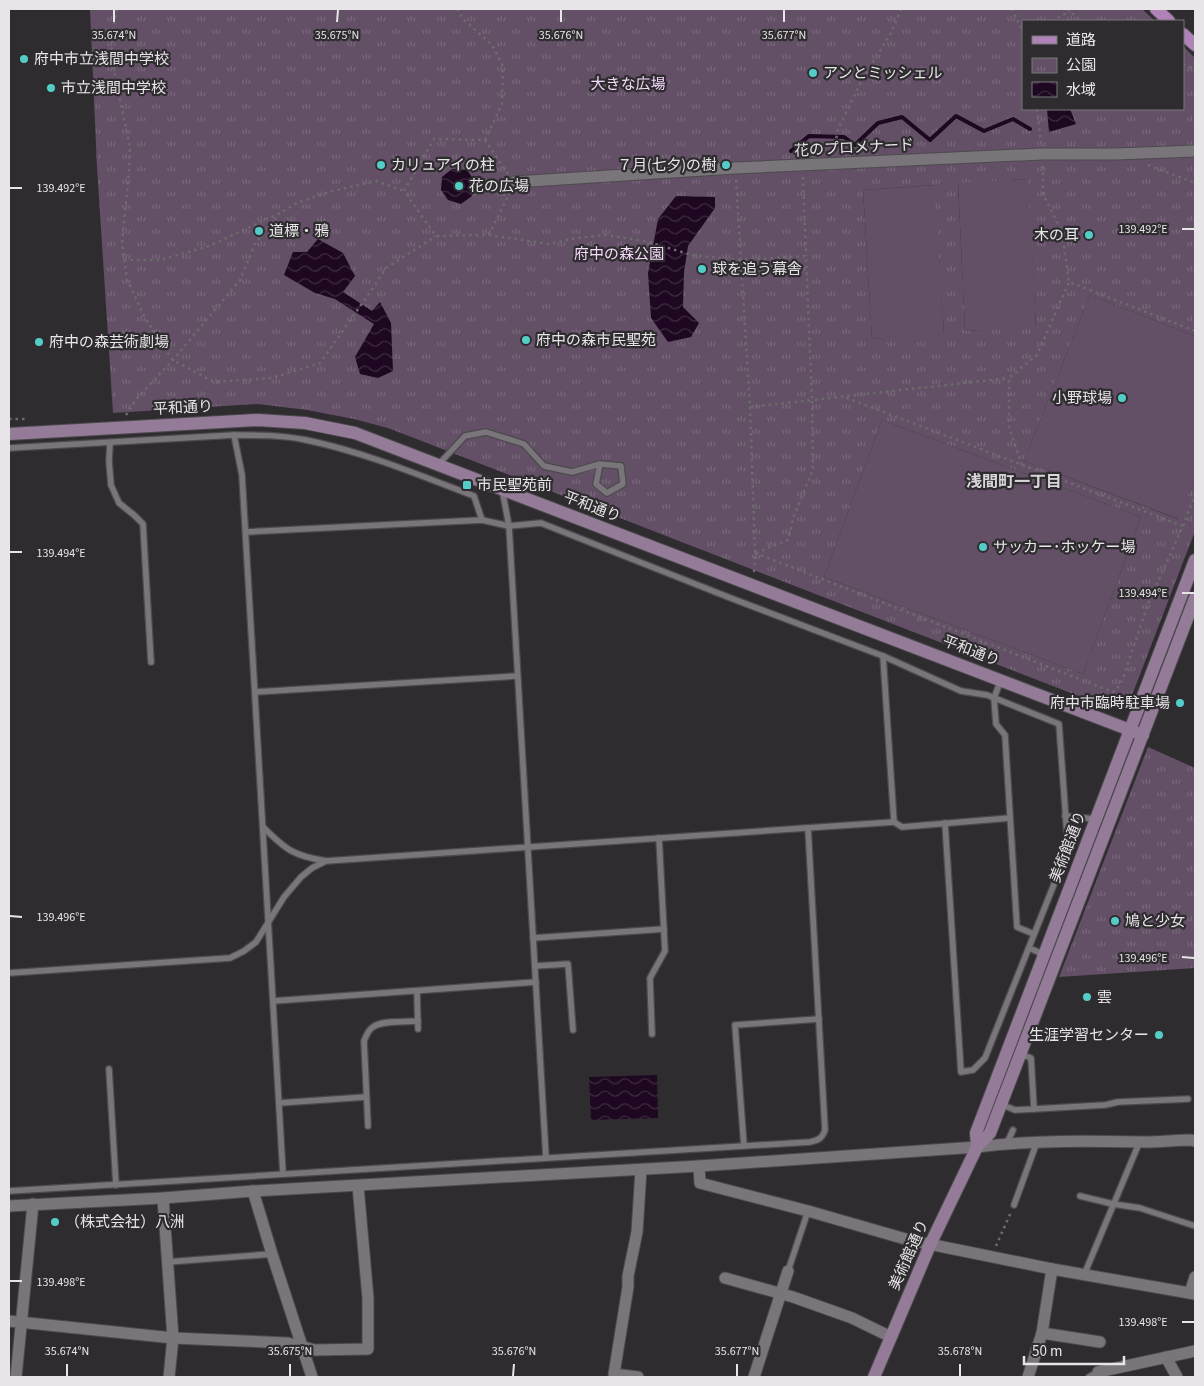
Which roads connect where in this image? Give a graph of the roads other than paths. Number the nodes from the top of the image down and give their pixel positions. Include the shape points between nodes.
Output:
1 (1156, 9) edge
2 (1168, 20) edge
3 (1184, 35) edge
4 (1195, 45) edge
5 (1195, 151) edge
6 (514, 182) road end
7 (9, 434) edge
8 (234, 435) junction
9 (110, 442) junction
10 (9, 448) edge
11 (600, 464) junction
12 (438, 465) junction
13 (502, 489) junction
14 (482, 520) junction
15 (509, 526) junction
16 (246, 532) junction
17 (1195, 560) edge
18 (1195, 598) edge
19 (883, 656) junction
20 (151, 662) dead end
21 (517, 676) junction
22 (1001, 680) junction
23 (255, 692) junction
24 (994, 698) junction
25 (1130, 730) junction
26 (1143, 735) junction
27 (1065, 816) junction
28 (1010, 818) junction
29 (1096, 819) junction
30 (894, 822) junction
31 (945, 824) junction
32 (263, 827) junction
33 (808, 828) junction
34 (659, 838) junction
35 (528, 847) junction
36 (326, 861) junction
37 (1065, 899) junction
38 (1078, 905) junction
39 (268, 923) junction
40 (664, 929) junction
41 (1034, 934) junction
42 (533, 938) junction
43 (1029, 948) junction
44 (1044, 955) junction
45 (1056, 960) junction
46 (535, 966) junction
47 (9, 973) edge
48 (536, 982) junction
49 (417, 991) junction
50 (273, 1002) junction
51 (819, 1019) junction
52 (418, 1021) junction
53 (418, 1029) dead end
54 (573, 1030) dead end
55 (652, 1034) dead end
56 (1020, 1054) junction
57 (109, 1069) dead end
58 (366, 1097) junction
59 (1188, 1099) dead end
60 (989, 1100) junction
61 (279, 1103) junction
62 (1001, 1105) junction
63 (1034, 1109) junction
64 (368, 1126) dead end
65 (1013, 1130) dead end
66 (1140, 1141) junction
67 (1195, 1141) edge
68 (1037, 1142) junction
69 (1007, 1143) junction
70 (744, 1146) junction
71 (976, 1147) junction
72 (546, 1158) junction
73 (698, 1166) junction
74 (641, 1170) junction
75 (283, 1174) junction
76 (116, 1185) junction
77 (358, 1186) junction
78 (9, 1191) edge
79 (253, 1191) junction
80 (1080, 1196) dead end
81 (163, 1198) junction
82 (34, 1204) junction
83 (1113, 1204) junction
84 (1014, 1205) road end
85 (9, 1206) edge
86 (808, 1211) junction
87 (1195, 1226) edge
88 (930, 1244) junction
89 (272, 1254) junction
90 (167, 1262) junction
91 (1052, 1269) junction
92 (788, 1271) joint
93 (1084, 1275) junction
94 (1195, 1277) edge
95 (725, 1278) dead end
96 (781, 1294) junction
97 (1192, 1294) edge
98 (9, 1321) edge
99 (21, 1322) junction
100 (1042, 1333) junction
101 (891, 1337) junction
102 (173, 1338) junction
103 (1100, 1342) dead end
104 (302, 1347) junction
105 (1195, 1351) edge
106 (1166, 1357) junction
107 (1093, 1375) edge
108 (16, 1377) edge
109 (169, 1377) edge
110 (312, 1377) edge
111 (638, 1377) edge
112 (754, 1377) edge
113 (874, 1377) edge
114 (1028, 1377) edge
115 (1177, 1377) edge

1 - 2 main road
3 - 4 main road
5 - 6 street, 花のプロメナード via 1042,154
7 - 12 street, 平和通り via 258,420 305,423 355,433
8 - 9 lane
8 - 14 lane via 305,440 376,458 474,496
8 - 16 lane via 242,475
9 - 10 lane
9 - 20 lane via 112,485 119,503 142,524
11 - 11 lane via 621,466 624,484 607,493 596,484
11 - 12 lane via 572,472 544,466 524,444 486,432 465,436
12 - 13 street, 平和通り
13 - 15 lane
13 - 22 street, 平和通り
14 - 15 lane
14 - 16 lane
15 - 19 lane via 541,523
15 - 21 lane
16 - 23 lane
17 - 25 street, 美術館通り
18 - 26 street, 美術館通り
19 - 24 lane via 960,691
19 - 30 lane
21 - 23 lane
21 - 35 lane
22 - 24 lane
22 - 25 street, 平和通り
23 - 32 lane
24 - 27 lane via 1059,724
24 - 28 lane via 996,724 1005,735
25 - 26 street, 平和通り
25 - 29 street, 美術館通り
26 - 38 street, 美術館通り
27 - 29 lane
27 - 41 lane via 1068,849
28 - 31 lane
28 - 41 lane via 1017,927
29 - 37 street, 美術館通り
30 - 31 lane via 902,827
30 - 33 lane
31 - 43 lane via 961,1072 973,1070 986,1058
32 - 36 lane via 294,853
32 - 39 lane
33 - 34 lane
33 - 51 lane
34 - 35 lane
34 - 40 lane
35 - 36 lane
35 - 42 lane
36 - 39 lane via 301,877
37 - 38 street
37 - 44 street, 美術館通り
38 - 45 street, 美術館通り
39 - 47 lane via 256,942 230,958
39 - 50 lane
40 - 42 lane
40 - 55 lane via 665,951 650,978
41 - 43 lane
42 - 46 lane
43 - 44 lane
44 - 45 lane
44 - 60 street, 美術館通り
45 - 56 street, 美術館通り
46 - 48 lane
46 - 54 lane via 568,964
48 - 49 lane
48 - 72 lane
49 - 50 lane
49 - 52 lane
50 - 61 lane
51 - 70 lane via 823,1136 810,1142
51 - 70 lane via 735,1025
52 - 53 lane
52 - 58 lane via 374,1025 368,1032 364,1041
56 - 62 street, 美術館通り
56 - 63 lane via 1031,1058
57 - 76 lane
58 - 61 lane
58 - 64 lane
59 - 63 lane
60 - 62 lane
60 - 71 street, 美術館通り via 976,1133
61 - 75 lane
62 - 63 lane via 1015,1110
62 - 71 street, 美術館通り via 990,1133
65 - 69 lane
66 - 67 street
66 - 68 street
66 - 83 lane
68 - 69 street
68 - 84 lane
69 - 71 street
70 - 72 lane
71 - 73 street
71 - 88 street, 美術館通り
72 - 75 lane
73 - 74 street
73 - 86 street via 700,1183
74 - 77 street
74 - 111 street via 637,1232 614,1374
75 - 76 lane
76 - 78 lane
77 - 79 street
77 - 104 street via 368,1298 368,1349 315,1350
79 - 81 street
79 - 89 street
80 - 83 lane
81 - 82 street
81 - 90 street
82 - 85 street
82 - 99 street
83 - 87 lane via 1140,1208
83 - 93 lane
86 - 88 street
86 - 92 lane
88 - 91 street
88 - 101 street, 美術館通り
89 - 90 lane
89 - 104 street
90 - 102 street
91 - 93 street
91 - 100 street
92 - 96 street
93 - 97 street
94 - 97 street
95 - 96 street
96 - 101 street via 852,1318
96 - 112 street
98 - 99 street
99 - 102 street
99 - 108 street
100 - 103 street
100 - 114 street
101 - 113 street, 美術館通り
102 - 104 street via 288,1343
102 - 109 street
104 - 110 street
105 - 106 street
106 - 107 street
106 - 115 street

